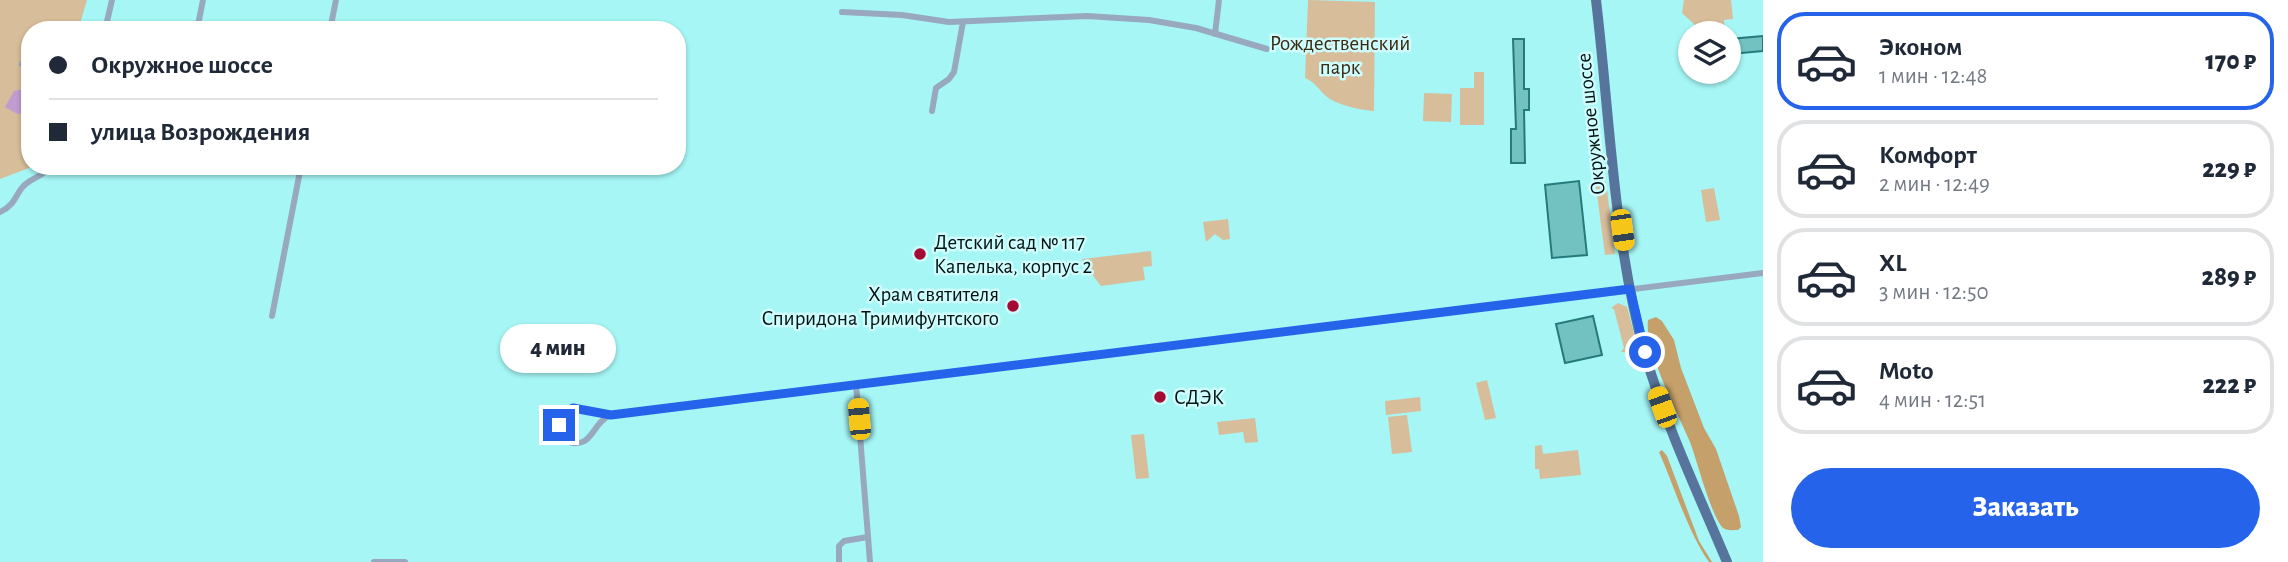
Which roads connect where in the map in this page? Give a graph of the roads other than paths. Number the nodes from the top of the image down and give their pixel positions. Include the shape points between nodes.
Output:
1 (112, 0) edge
2 (203, 0) edge
3 (336, 0) edge
4 (1219, 0) edge
5 (1596, 0) edge
6 (842, 12) dead end
7 (107, 21) edge
8 (199, 21) edge
9 (332, 21) edge
10 (963, 22) junction
11 (1215, 34) junction
12 (1267, 49) dead end
13 (932, 111) dead end
14 (42, 175) edge
15 (299, 175) edge
16 (0, 212) edge
17 (1763, 272) edge
18 (1630, 289) junction
19 (272, 316) dead end
20 (856, 384) junction
21 (611, 415) junction
22 (868, 537) junction
23 (374, 562) edge
24 (405, 562) edge
25 (839, 562) edge
26 (870, 562) edge
27 (1727, 562) edge

1 - 7 street
2 - 8 street
3 - 9 street
4 - 11 street
5 - 18 main road, Окружное шоссе
6 - 10 street
10 - 11 street via 1087,16 1169,23
10 - 13 street via 954,72 936,88
11 - 12 street
14 - 16 street via 25,184 15,202
15 - 19 street
17 - 18 street
18 - 20 street
18 - 27 main road, Окружное шоссе via 1659,398
20 - 21 street
20 - 22 street
21 - 21 street via 570,409 560,419 560,432 569,442 583,443 598,422
22 - 25 street via 844,541 839,546
22 - 26 street
23 - 24 street

